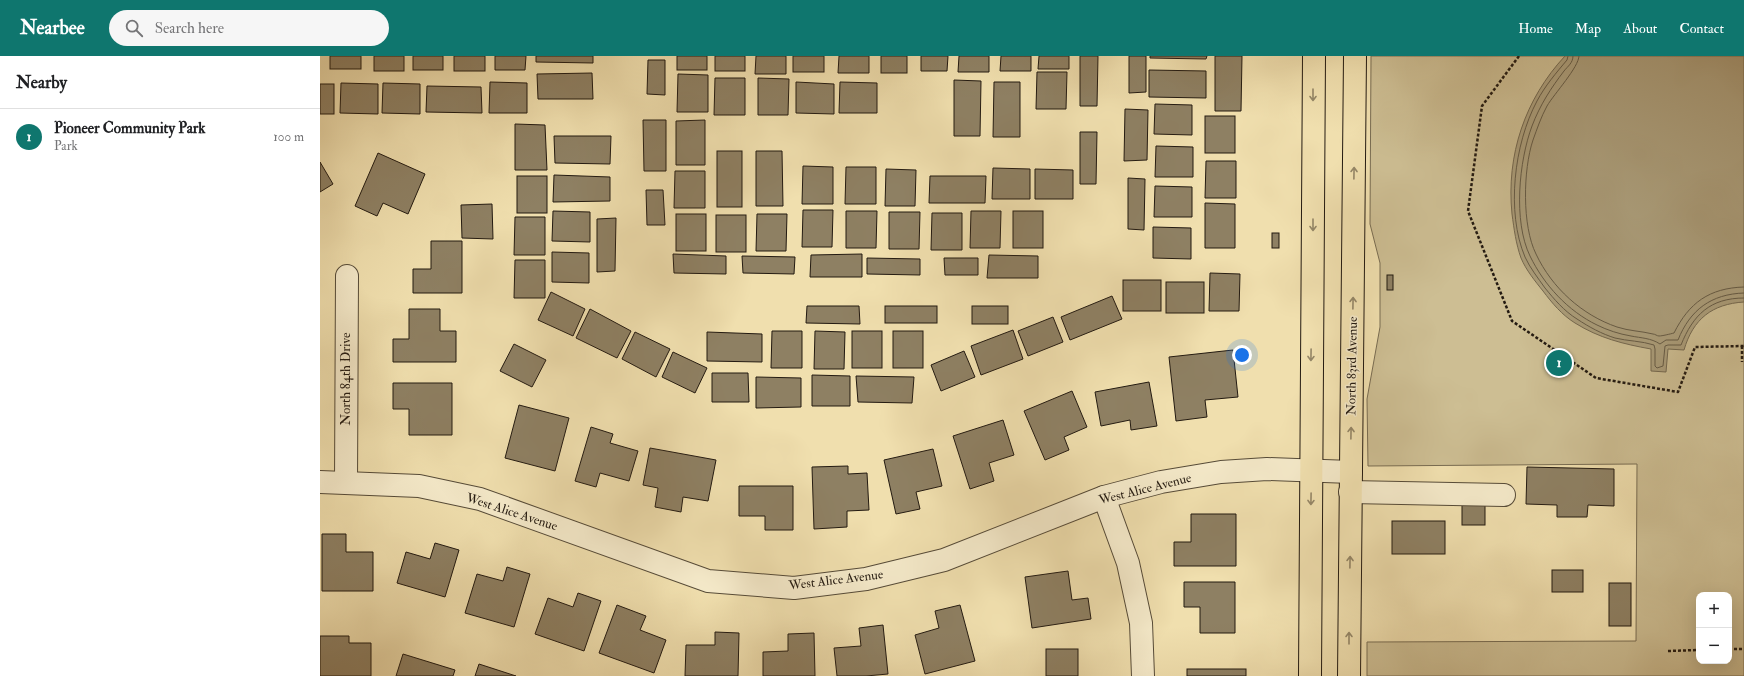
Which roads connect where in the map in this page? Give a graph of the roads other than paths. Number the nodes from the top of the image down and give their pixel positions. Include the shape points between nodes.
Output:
1 (1314, 56) edge
2 (1355, 56) edge
3 (347, 276) dead end
4 (1312, 471) junction
5 (320, 482) edge
6 (346, 482) junction
7 (1351, 482) junction
8 (1504, 495) dead end
9 (1104, 497) junction
10 (1143, 676) edge
11 (1310, 676) edge
12 (1349, 676) edge

1 -> 4 main road
7 -> 2 main road, North 83rd Avenue
3 - 6 street, North 84th Drive
4 - 7 street, West Alice Avenue
4 - 9 street, West Alice Avenue via 1267,469 1221,472 1161,482
4 -> 11 main road
5 - 6 street, West Alice Avenue
6 - 9 street, West Alice Avenue via 420,486 480,499 708,580 794,588 866,579 944,560
7 - 8 street, West Alice Avenue
12 -> 7 main road, North 83rd Avenue
9 - 10 street via 1128,563 1141,623

